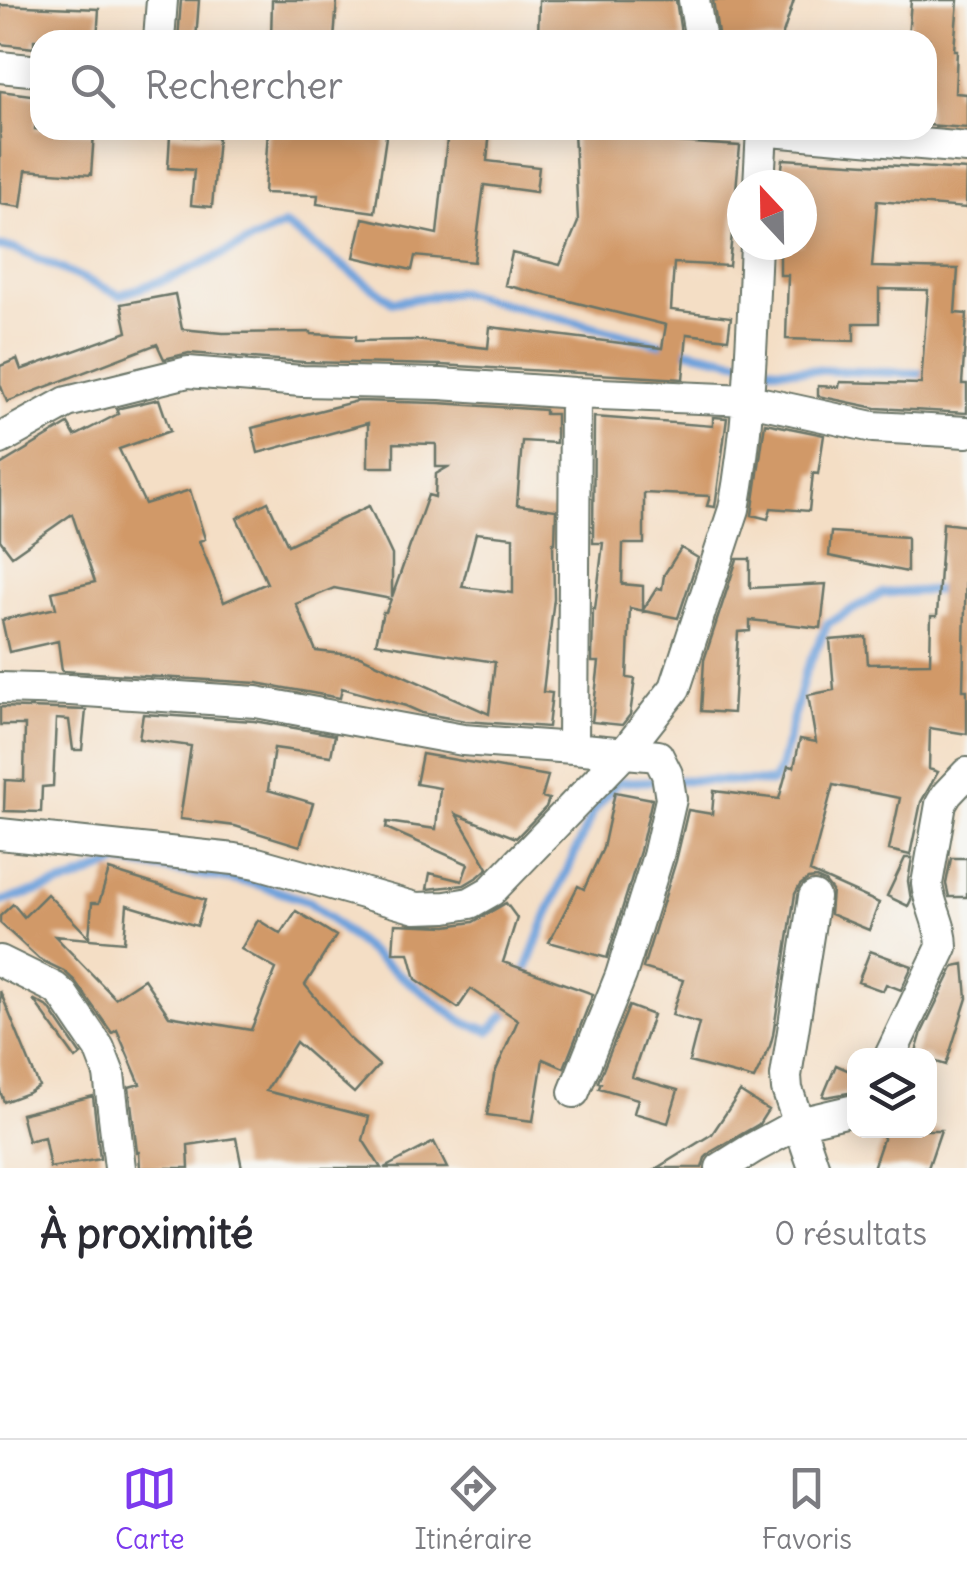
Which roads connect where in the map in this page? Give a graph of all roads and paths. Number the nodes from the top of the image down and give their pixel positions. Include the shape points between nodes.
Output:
1 (162, 0) edge
2 (694, 0) edge
3 (160, 30) edge
4 (698, 30) edge
5 (0, 66) edge
6 (30, 70) edge
7 (760, 140) edge
8 (875, 140) edge
9 (967, 148) edge
10 (759, 170) edge
11 (755, 260) edge
12 (749, 391) junction
13 (576, 393) junction
14 (967, 432) edge
15 (0, 439) edge
16 (0, 688) edge
17 (573, 748) junction
18 (624, 753) junction
19 (967, 774) edge
20 (0, 834) edge
21 (814, 896) dead end
22 (0, 961) edge
23 (894, 1048) edge
24 (574, 1092) dead end
25 (847, 1112) edge
26 (799, 1123) junction
27 (120, 1168) edge
28 (721, 1168) edge
29 (814, 1168) edge

1 - 3 street
2 - 4 street
5 - 6 street
7 - 10 street
8 - 9 street
11 - 12 street
12 - 13 street
12 - 14 street via 873,427
12 - 18 street via 734,509 676,688
13 - 15 street via 188,372 66,402
13 - 17 street
16 - 17 street via 256,702 463,740
17 - 18 street
18 - 20 street via 491,891 446,908 416,908 234,859
18 - 24 street via 658,756 671,799 621,975
19 - 23 street via 941,804 927,884 942,947
21 - 26 street via 786,1076
22 - 27 street via 63,995 99,1048 109,1074
25 - 26 street
26 - 28 street
26 - 29 street

